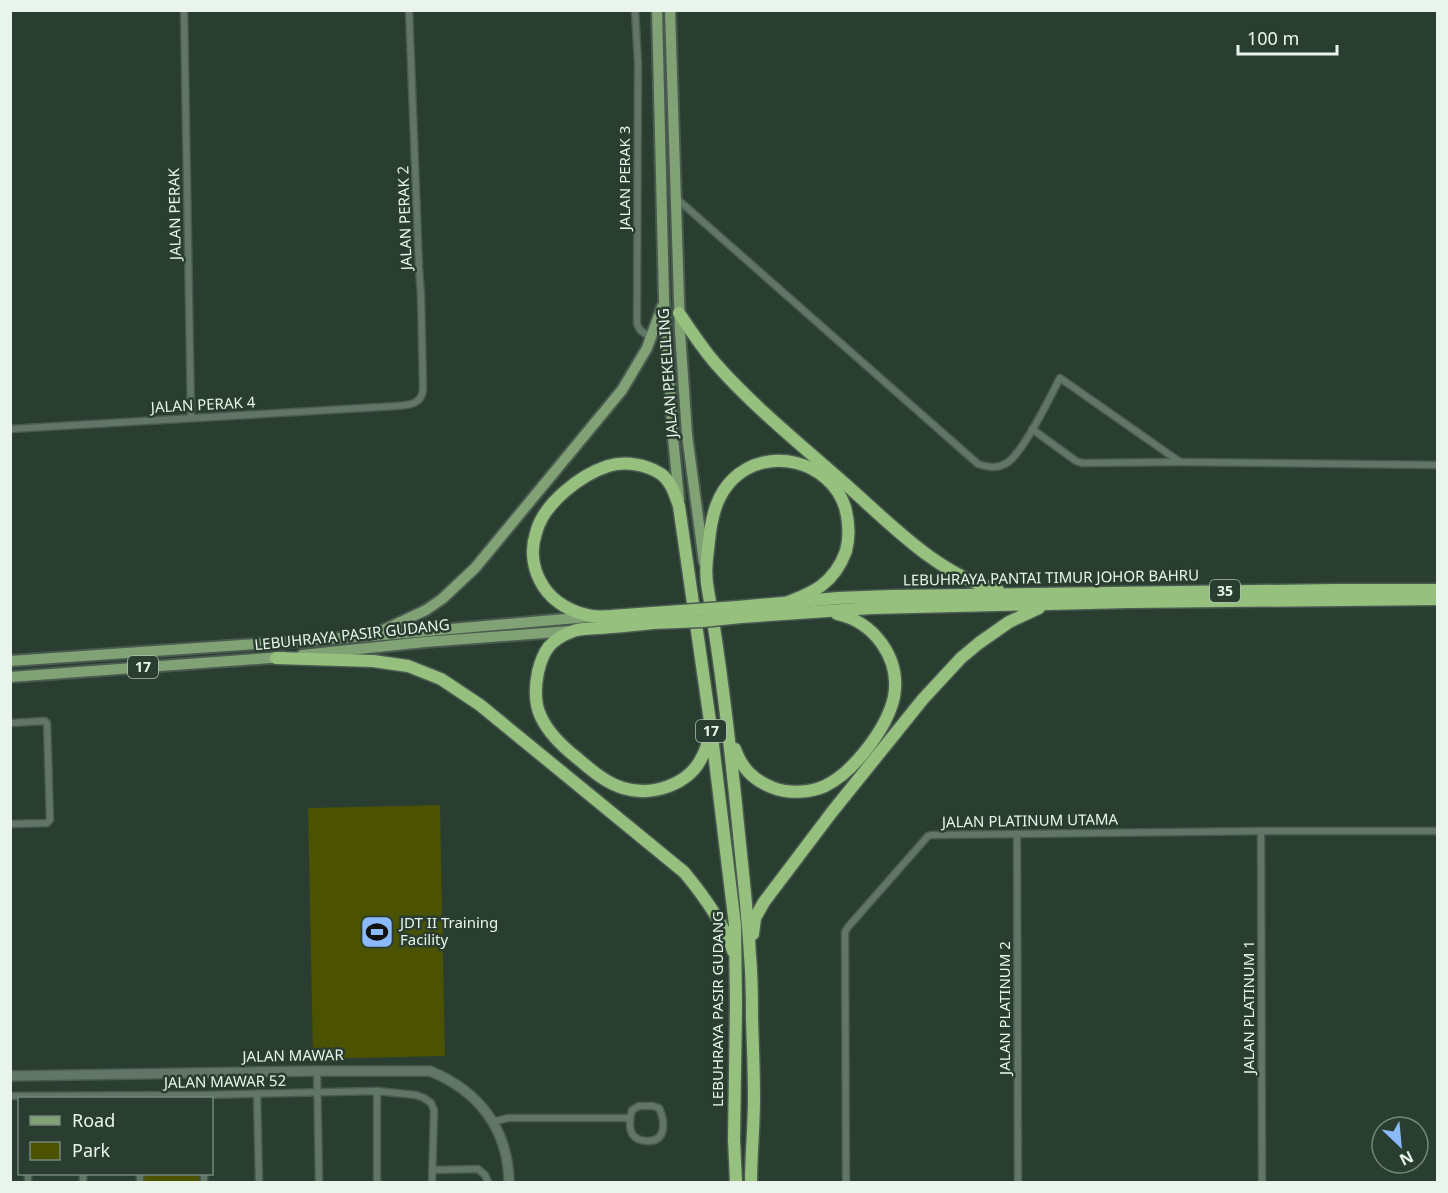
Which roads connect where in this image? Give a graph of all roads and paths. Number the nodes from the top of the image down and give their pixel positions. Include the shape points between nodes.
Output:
1 (184, 10) edge
2 (410, 10) edge
3 (635, 10) edge
4 (657, 10) edge
5 (670, 10) edge
6 (675, 198) junction
7 (664, 299) junction
8 (679, 313) junction
9 (651, 339) junction
10 (397, 406) joint
11 (191, 417) junction
12 (10, 429) edge
13 (1032, 429) junction
14 (1179, 462) junction
15 (1437, 465) edge
16 (679, 506) junction
17 (705, 574) junction
18 (1437, 590) edge
19 (1013, 593) junction
20 (1437, 599) edge
21 (786, 603) junction
22 (1049, 604) junction
23 (739, 612) junction
24 (818, 612) junction
25 (594, 617) junction
26 (653, 618) junction
27 (573, 631) junction
28 (371, 636) junction
29 (276, 658) junction
30 (14, 661) edge
31 (14, 676) edge
32 (10, 723) edge
33 (711, 728) junction
34 (728, 731) junction
35 (10, 824) edge
36 (1261, 831) junction
37 (1437, 831) edge
38 (1017, 834) junction
39 (735, 958) junction
40 (751, 958) junction
41 (317, 1071) junction
42 (10, 1076) edge
43 (377, 1091) junction
44 (318, 1092) junction
45 (257, 1094) junction
46 (10, 1096) edge
47 (28, 1097) edge
48 (85, 1097) edge
49 (203, 1097) edge
50 (630, 1118) junction
51 (493, 1122) junction
52 (432, 1170) junction
53 (260, 1182) edge
54 (319, 1182) edge
55 (377, 1182) edge
56 (432, 1182) edge
57 (488, 1182) edge
58 (509, 1182) edge
59 (736, 1182) edge
60 (751, 1182) edge
61 (846, 1182) edge
62 (1018, 1182) edge
63 (1262, 1182) edge

1 - 11 street, JALAN PERAK
2 - 10 street, JALAN PERAK 2 via 423,394 418,402
3 - 9 street, JALAN PERAK 3 via 637,324
4 - 7 main road, JALAN PEKELILING
5 - 6 main road, JALAN PEKELILING
6 - 8 main road, JALAN PEKELILING
6 - 13 street via 978,464 993,468 1004,465
7 - 9 main road
7 - 16 main road, JALAN PEKELILING
8 - 17 main road, JALAN PEKELILING / 17 via 687,435
8 - 19 highway via 716,364 766,414 928,556 970,580
9 - 28 main road via 622,390 475,568 426,610
10 - 11 street, JALAN PERAK 4
11 - 12 street, JALAN PERAK 4
13 - 14 street via 1082,463
13 - 14 street via 1060,378
14 - 15 street
16 - 25 highway, LEBUHRAYA PASIR GUDANG via 662,475 643,466 622,464 609,465 582,479 550,507 536,531 536,570 554,598 570,609
16 - 33 highway, LEBUHRAYA PASIR GUDANG / 17
17 - 21 highway via 716,504 735,477 766,461 784,460 807,466 831,483 842,499 849,520 849,541 842,561 823,585
17 - 34 highway, JALAN PEKELILING / 17
18 - 19 highway, LEBUHRAYA PANTAI TIMUR JOHOR BAHRU / 35
19 - 21 highway, LEBUHRAYA PANTAI TIMUR JOHOR BAHRU / 35
20 - 22 highway, LEBUHRAYA PANTAI TIMUR JOHOR BAHRU / 35
21 - 23 highway, LEBUHRAYA PANTAI TIMUR JOHOR BAHRU / 17
22 - 24 highway, LEBUHRAYA PANTAI TIMUR JOHOR BAHRU / 35
22 - 40 highway via 994,631 961,658 923,699 764,902 755,918
23 - 24 highway, LEBUHRAYA PANTAI TIMUR JOHOR BAHRU / 17
23 - 26 highway, LEBUHRAYA PASIR GUDANG / 17, bridge via 703,621
24 - 34 highway via 838,614 862,625 884,645 890,659 895,684 893,698 870,745 841,776 824,787 789,792 760,782 746,770
25 - 26 highway, LEBUHRAYA PASIR GUDANG / 17
25 - 28 main road, LEBUHRAYA PASIR GUDANG / 17
26 - 27 highway, LEBUHRAYA PASIR GUDANG / 17
27 - 29 main road, LEBUHRAYA PASIR GUDANG / 17
27 - 33 highway via 551,643 544,653 536,682 537,706 560,743 604,779 640,791 674,784 702,758
28 - 30 main road, LEBUHRAYA PASIR GUDANG / 17
29 - 31 main road, LEBUHRAYA PASIR GUDANG / 17
29 - 39 highway via 408,666 441,680 480,705 684,872 716,915
30 - 31 main road
32 - 35 street via 47,723 50,820
33 - 39 highway, LEBUHRAYA PASIR GUDANG / 17 via 735,925
34 - 40 highway, LEBUHRAYA PASIR GUDANG / 17
36 - 37 street, JALAN PLATINUM UTAMA
36 - 38 street, JALAN PLATINUM UTAMA
36 - 63 street, JALAN PLATINUM 1
38 - 61 street, JALAN PLATINUM UTAMA via 928,836 846,930
38 - 62 street, JALAN PLATINUM 2
39 - 59 highway, LEBUHRAYA PASIR GUDANG / 17
40 - 60 highway, LEBUHRAYA PASIR GUDANG / 17
41 - 42 street, JALAN MAWAR
41 - 44 street
41 - 51 street, JALAN MAWAR via 430,1071 468,1092
43 - 44 street, JALAN MAWAR 52
43 - 52 street, JALAN MAWAR 52 via 416,1095 431,1103
43 - 55 street
44 - 45 street, JALAN MAWAR 52
44 - 54 street
45 - 49 street, JALAN MAWAR 52
45 - 53 street
46 - 47 street, JALAN MAWAR 52
47 - 48 street, JALAN MAWAR 52
48 - 49 street, JALAN MAWAR 52
50 - 50 street via 634,1138 659,1138 663,1116 659,1108 639,1106 632,1110
50 - 51 street via 508,1118
51 - 58 street, JALAN MAWAR via 506,1153
52 - 56 street
52 - 57 street via 478,1169

